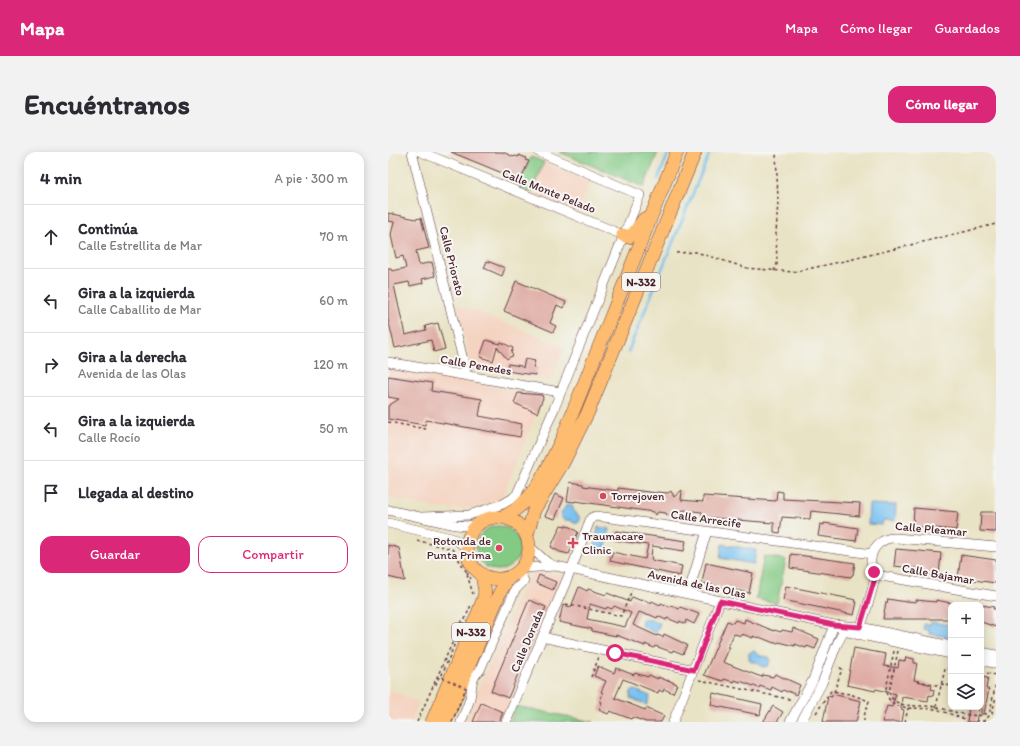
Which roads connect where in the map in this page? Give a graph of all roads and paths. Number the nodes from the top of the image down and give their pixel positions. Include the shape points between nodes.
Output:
1 (412, 152) edge
2 (421, 152) edge
3 (539, 152) edge
4 (677, 152) edge
5 (695, 152) edge
6 (776, 152) edge
7 (664, 185) junction
8 (996, 224) edge
9 (623, 235) junction
10 (676, 253) dead end
11 (774, 271) junction
12 (388, 362) edge
13 (467, 376) junction
14 (560, 392) junction
15 (388, 422) edge
16 (426, 428) dead end
17 (388, 510) edge
18 (503, 517) junction
19 (422, 518) junction
20 (388, 523) edge
21 (478, 524) junction
22 (707, 531) junction
23 (417, 540) dead end
24 (528, 541) junction
25 (996, 547) edge
26 (467, 549) junction
27 (872, 554) junction
28 (556, 566) junction
29 (571, 570) junction
30 (517, 572) junction
31 (482, 575) junction
32 (876, 575) junction
33 (636, 583) junction
34 (688, 594) junction
35 (996, 596) edge
36 (473, 598) dead end
37 (720, 601) junction
38 (472, 602) dead end
39 (563, 604) dead end
40 (471, 605) dead end
41 (834, 625) junction
42 (844, 631) junction
43 (859, 631) junction
44 (542, 638) junction
45 (948, 646) edge
46 (895, 649) dead end
47 (898, 650) dead end
48 (948, 653) edge
49 (984, 653) edge
50 (996, 655) edge
51 (599, 657) dead end
52 (839, 661) dead end
53 (984, 661) edge
54 (996, 664) edge
55 (948, 669) edge
56 (694, 670) junction
57 (984, 673) edge
58 (996, 675) edge
59 (591, 678) dead end
60 (696, 680) dead end
61 (917, 681) dead end
62 (996, 683) edge
63 (941, 685) junction
64 (948, 686) edge
65 (834, 692) junction
66 (996, 697) edge
67 (796, 701) dead end
68 (936, 707) junction
69 (908, 708) junction
70 (437, 710) junction
71 (814, 716) dead end
72 (960, 718) junction
73 (968, 720) dead end
74 (976, 721) edge
75 (983, 721) edge
76 (418, 722) edge
77 (427, 722) edge
78 (432, 722) edge
79 (445, 722) edge
80 (452, 722) edge
81 (461, 722) edge
82 (506, 722) edge
83 (673, 722) edge
84 (790, 722) edge
85 (801, 722) edge
86 (864, 722) edge
87 (905, 722) edge
88 (959, 722) edge

1 - 13 street, Calle Priorato
2 - 9 street, Calle Monte Pelado
3 - 9 street via 640,195
4 - 7 highway, N-332
5 - 24 highway, N-332 via 588,412 564,461 534,510
6 - 11 path via 777,264
7 - 9 highway via 634,234 629,237
7 - 18 highway, N-332 via 562,439 530,495 518,509
8 - 11 path via 818,268 793,272
9 - 14 street
10 - 11 path via 696,252 747,268
12 - 13 street, Calle Penedes
13 - 14 street, Calle Penedes
14 - 19 street via 520,489 513,498 469,515
15 - 16 path
17 - 19 street
18 - 21 highway, N-332 via 490,518
18 - 24 highway via 520,525
19 - 21 street via 456,525
20 - 26 street via 451,538
21 - 26 highway via 470,535
22 - 27 street, Calle Arrecife
22 - 29 street, Calle Arrecife via 594,516 590,520
22 - 34 street
23 - 36 path via 454,551 466,570
24 - 28 street, Avenida de las Olas via 548,563
24 - 30 highway, N-332 via 529,554
25 - 27 street, Calle Pleamar via 889,537 880,542
26 - 31 highway via 470,562
27 - 32 street via 871,563
28 - 29 street, Avenida de las Olas
28 - 30 street, Avenida de las Olas
29 - 33 street, Avenida de las Olas
29 - 44 street, Calle Dorada
30 - 31 highway via 495,579
30 - 79 highway, N-332 via 500,592
30 - 81 street via 524,581 515,590 480,670 474,675 470,701
31 - 70 highway, N-332 via 484,597
32 - 35 street, Calle Bajamar
32 - 43 street
33 - 34 street, Avenida de las Olas
33 - 39 path via 621,616
34 - 37 street, Avenida de las Olas
37 - 41 street, Avenida de las Olas
37 - 56 street
38 - 76 path
40 - 80 path, bridge via 441,677 466,688
41 - 42 street, Avenida de las Olas
41 - 43 street, Avenida de las Olas
41 - 84 street via 813,680
42 - 43 street, Avenida de las Olas
42 - 85 street via 822,683
43 - 45 street, Avenida de las Olas
43 - 48 street, Avenida de las Olas
44 - 56 street
44 - 82 street, Calle Dorada
46 - 69 path via 886,693 894,704
47 - 68 path via 889,689 891,698 899,703
49 - 50 street
51 - 59 path
52 - 65 path via 837,666 842,669
53 - 54 street
55 - 63 path via 944,669
56 - 83 street
57 - 58 path
60 - 67 path
61 - 63 path
62 - 68 path via 990,710 982,718 966,718
63 - 64 path
63 - 68 path
65 - 71 path via 831,691
65 - 86 path via 850,694 869,702
66 - 75 path via 992,713
69 - 72 path via 936,709
69 - 87 path
70 - 77 highway
70 - 78 highway, N-332
72 - 73 path
72 - 88 path
74 - 75 path

